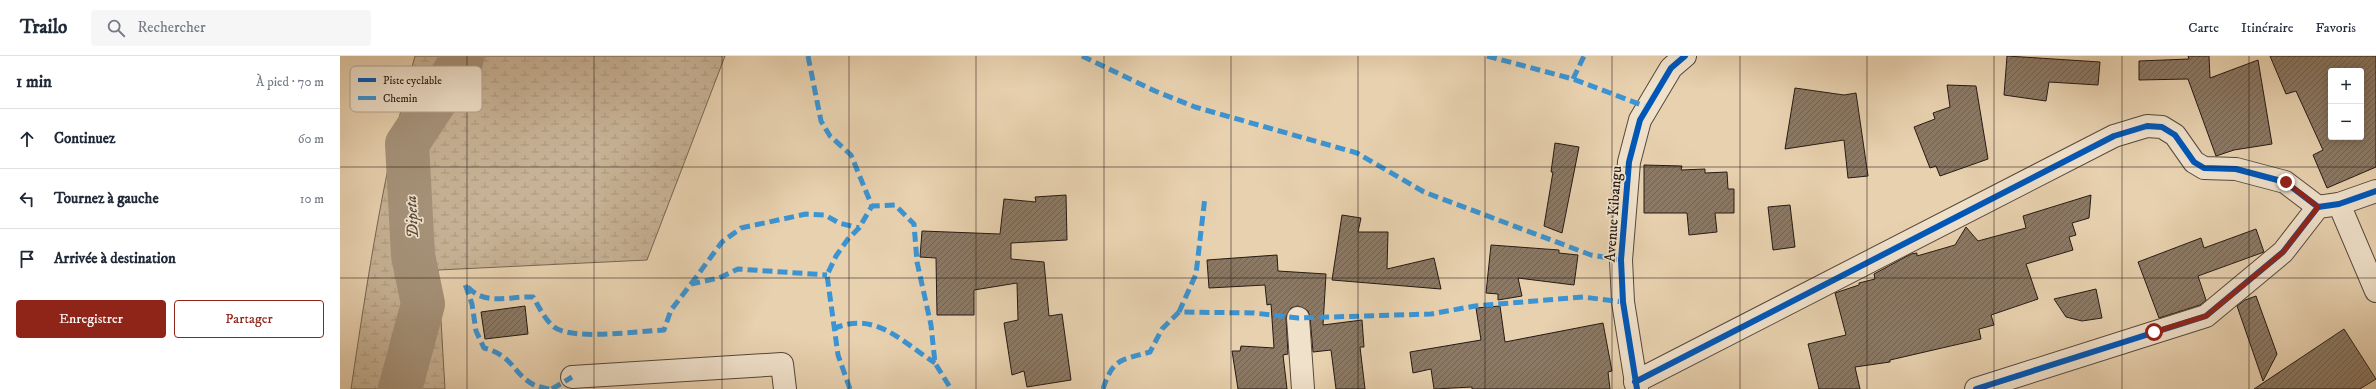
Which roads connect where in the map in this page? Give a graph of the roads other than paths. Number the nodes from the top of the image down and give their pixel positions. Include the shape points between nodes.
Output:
1 (1685, 56) edge
2 (2376, 190) edge
3 (2328, 205) junction
4 (2376, 291) edge
5 (1298, 318) dead end
6 (572, 377) dead end
7 (1636, 385) edge
8 (785, 389) edge
9 (1303, 389) edge
10 (1976, 389) edge

1 - 7 street, Avenue Kibangu via 1671,68 1640,120 1628,162 1621,260 1623,302
2 - 3 street
3 - 4 street
3 - 7 street via 2286,182 2236,170 2204,168 2189,156 2174,135 2162,127 2148,126 2114,136
3 - 10 street via 2283,252 2206,316
5 - 9 street
6 - 8 street via 782,364

